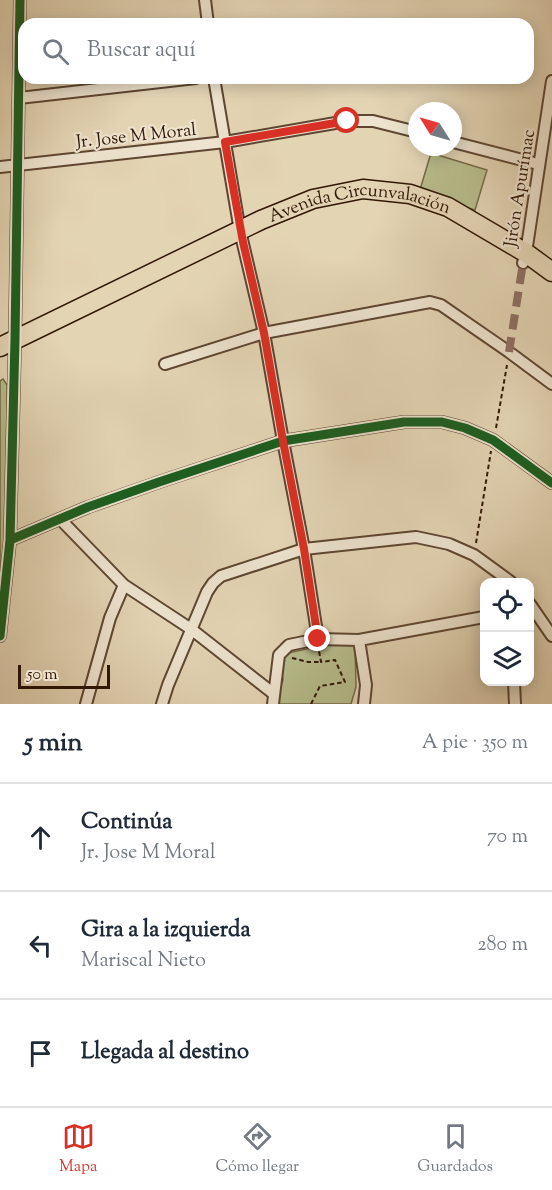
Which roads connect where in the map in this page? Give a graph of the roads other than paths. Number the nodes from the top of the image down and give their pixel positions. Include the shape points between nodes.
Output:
1 (20, 0) edge
2 (205, 0) edge
3 (20, 18) edge
4 (207, 18) edge
5 (552, 81) edge
6 (19, 84) edge
7 (143, 84) edge
8 (215, 84) edge
9 (19, 98) junction
10 (408, 130) edge
11 (225, 142) junction
12 (462, 144) edge
13 (18, 164) junction
14 (538, 164) junction
15 (0, 167) edge
16 (242, 236) junction
17 (525, 258) junction
18 (552, 272) edge
19 (552, 284) edge
20 (264, 333) junction
21 (8, 348) edge
22 (165, 364) dead end
23 (552, 384) edge
24 (283, 441) junction
25 (552, 483) edge
26 (60, 519) junction
27 (10, 540) junction
28 (304, 549) junction
29 (490, 566) junction
30 (495, 578) edge
31 (506, 578) edge
32 (124, 585) junction
33 (534, 610) edge
34 (480, 618) edge
35 (191, 629) junction
36 (0, 636) edge
37 (552, 636) edge
38 (318, 639) junction
39 (359, 640) junction
40 (514, 686) edge
41 (273, 699) edge
42 (86, 704) edge
43 (162, 704) edge
44 (364, 704) edge
45 (515, 704) edge

1 - 3 street
2 - 4 street
5 - 14 street, Jirón Apurímac
6 - 9 street
7 - 9 street
8 - 11 street
9 - 13 street
10 - 11 street, Jr. Jose M Moral via 373,121 347,121
11 - 13 street, Jr. Jose M Moral
11 - 16 street
12 - 14 street
13 - 15 street, Jr. Jose M Moral
13 - 21 street
14 - 17 street, Jirón Apurímac
16 - 17 highway, Avenida Circunvalación via 261,220 313,199 363,189 410,194 448,207
16 - 20 street
16 - 21 highway, Avenida Circunvalación
17 - 18 highway, Avenida Circunvalación
17 - 19 highway, Avenida Circunvalación
20 - 22 street
20 - 23 street via 436,303
20 - 24 street
21 - 27 street
24 - 25 street via 404,422 442,422 493,440
24 - 26 street
24 - 28 street
26 - 27 street
26 - 32 street
27 - 36 street
28 - 29 street via 416,537 449,544
28 - 35 street via 221,576 207,592
28 - 38 street
29 - 30 street
29 - 31 street
32 - 35 street
32 - 42 street via 110,618
33 - 37 street
34 - 39 street
35 - 41 street
35 - 43 street
38 - 39 street
38 - 41 street via 289,645 279,655
39 - 44 street via 366,685
40 - 45 street

